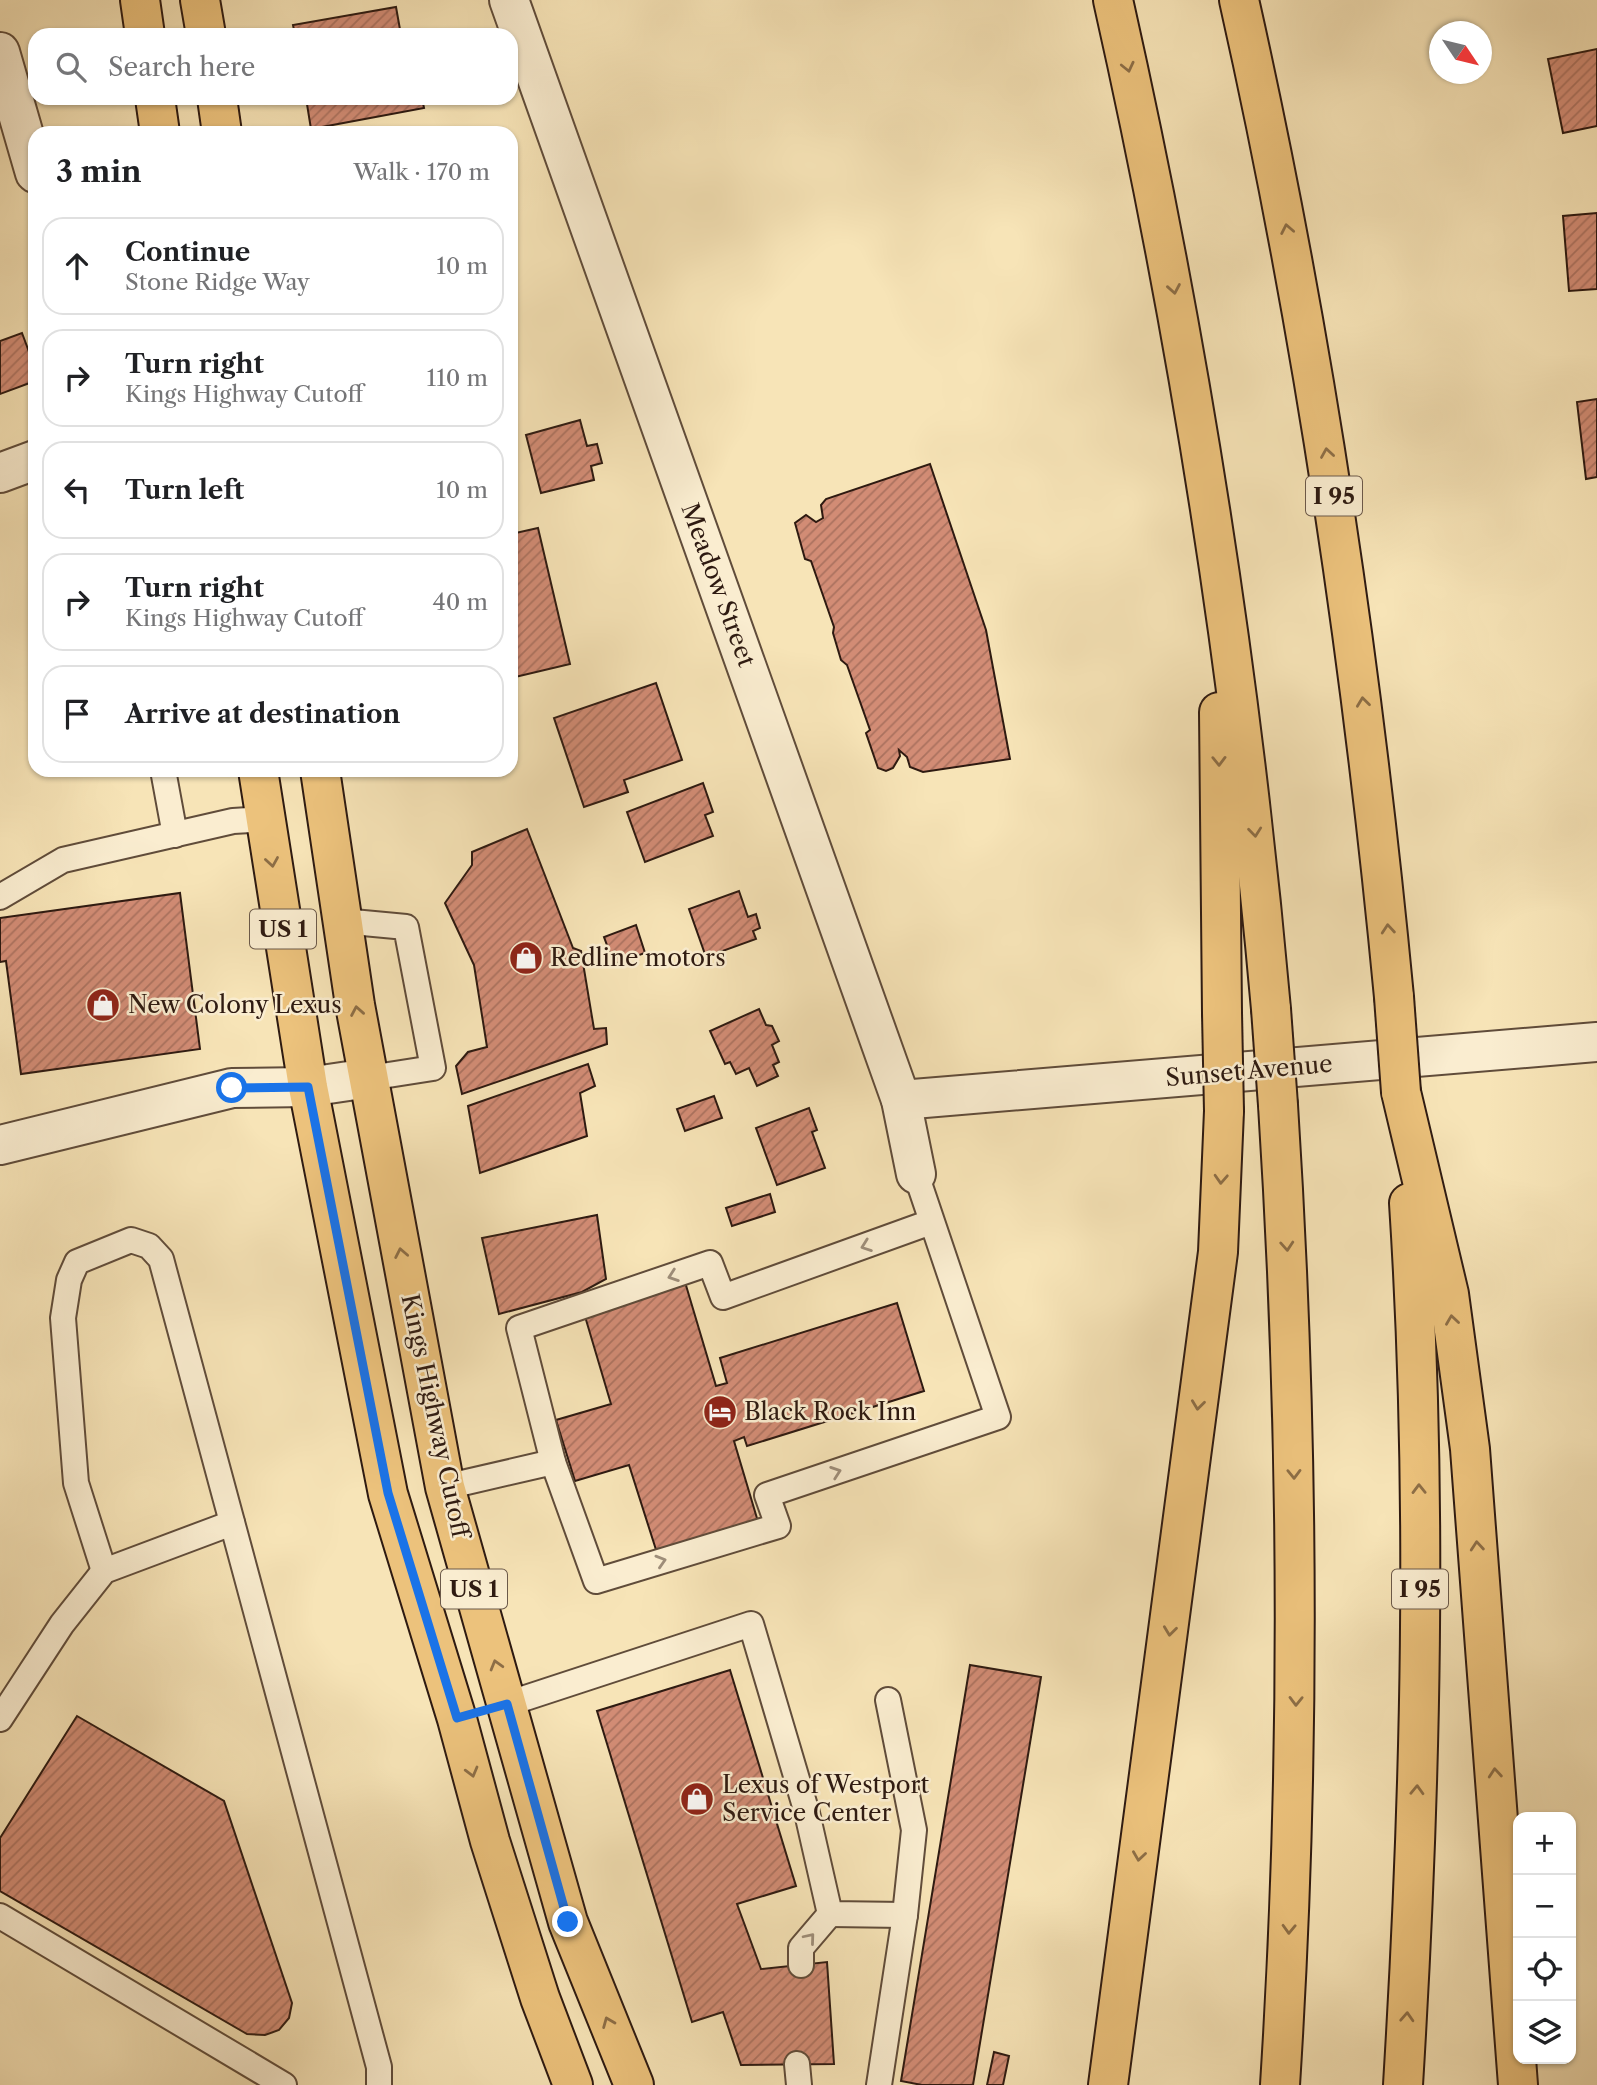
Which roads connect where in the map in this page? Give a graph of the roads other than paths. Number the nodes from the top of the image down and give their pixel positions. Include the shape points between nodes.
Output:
1 (140, 0) edge
2 (200, 0) edge
3 (509, 0) edge
4 (1113, 0) edge
5 (1239, 0) edge
6 (144, 28) edge
7 (205, 28) edge
8 (0, 52) edge
9 (156, 105) edge
10 (218, 105) edge
11 (159, 126) edge
12 (221, 126) edge
13 (28, 149) edge
14 (28, 463) edge
15 (0, 473) edge
16 (1217, 546) junction
17 (164, 777) edge
18 (259, 777) edge
19 (321, 777) edge
20 (266, 819) junction
21 (174, 835) junction
22 (0, 897) edge
23 (342, 921) junction
24 (1597, 1042) edge
25 (369, 1078) junction
26 (308, 1087) junction
27 (1401, 1092) junction
28 (901, 1100) junction
29 (0, 1145) edge
30 (916, 1174) joint
31 (930, 1222) junction
32 (553, 1462) junction
33 (445, 1486) junction
34 (232, 1523) junction
35 (104, 1571) junction
36 (888, 1700) dead end
37 (507, 1704) junction
38 (457, 1718) junction
39 (0, 1719) edge
40 (830, 1914) junction
41 (905, 1915) junction
42 (0, 1916) edge
43 (801, 1965) dead end
44 (285, 2085) edge
45 (379, 2085) edge
46 (573, 2085) edge
47 (634, 2085) edge
48 (879, 2085) edge
49 (1108, 2085) edge
50 (1280, 2085) edge
51 (1403, 2085) edge
52 (1518, 2085) edge

1 - 6 main road
2 - 7 main road
3 - 28 street, Meadow Street
4 -> 16 main road via 1168,256
27 -> 5 main road, I 95, bridge via 1371,768 1339,527 1289,237
8 - 13 street
9 - 11 main road
10 - 12 main road
14 - 15 street
16 -> 49 main road, bridge via 1224,1111 1218,1252
16 -> 50 main road, bridge via 1255,831 1289,1267 1296,1556 1292,1846
17 - 21 lane
18 - 20 main road, US 1
19 - 23 main road, Kings Highway Cutoff / US 1
20 - 21 lane via 233,821
20 -> 26 main road, US 1
21 - 22 lane via 63,860
25 -> 23 main road, Kings Highway Cutoff / US 1
23 - 25 lane via 406,927 433,1068
24 - 28 street, Sunset Avenue
25 - 26 street
33 -> 25 main road, Kings Highway Cutoff / US 1
26 - 29 street via 232,1088
26 - 38 main road, US 1 via 388,1493
51 -> 27 main road, I 95 via 1416,1840 1420,1560 1412,1261
52 -> 27 main road via 1470,1449 1449,1294
28 - 30 street, Meadow Street
30 - 31 lane
31 -> 32 lane via 723,1297 710,1263 519,1328
32 -> 31 lane via 596,1581 778,1526 767,1495 998,1418
32 - 33 lane
37 -> 33 main road, Kings Highway Cutoff / US 1
34 - 35 lane
34 - 35 lane via 161,1259 149,1246 131,1240 77,1262 63,1318 76,1483
34 - 45 lane via 379,2067
35 - 39 lane via 62,1624
36 - 41 lane via 914,1830
37 - 38 main road
37 - 40 lane via 751,1624 807,1813
47 -> 37 main road, Kings Highway Cutoff / US 1 via 568,1922
38 -> 46 main road, US 1 via 490,1841
40 - 41 lane
43 -> 40 lane via 801,1948
41 - 48 lane
42 - 44 lane

